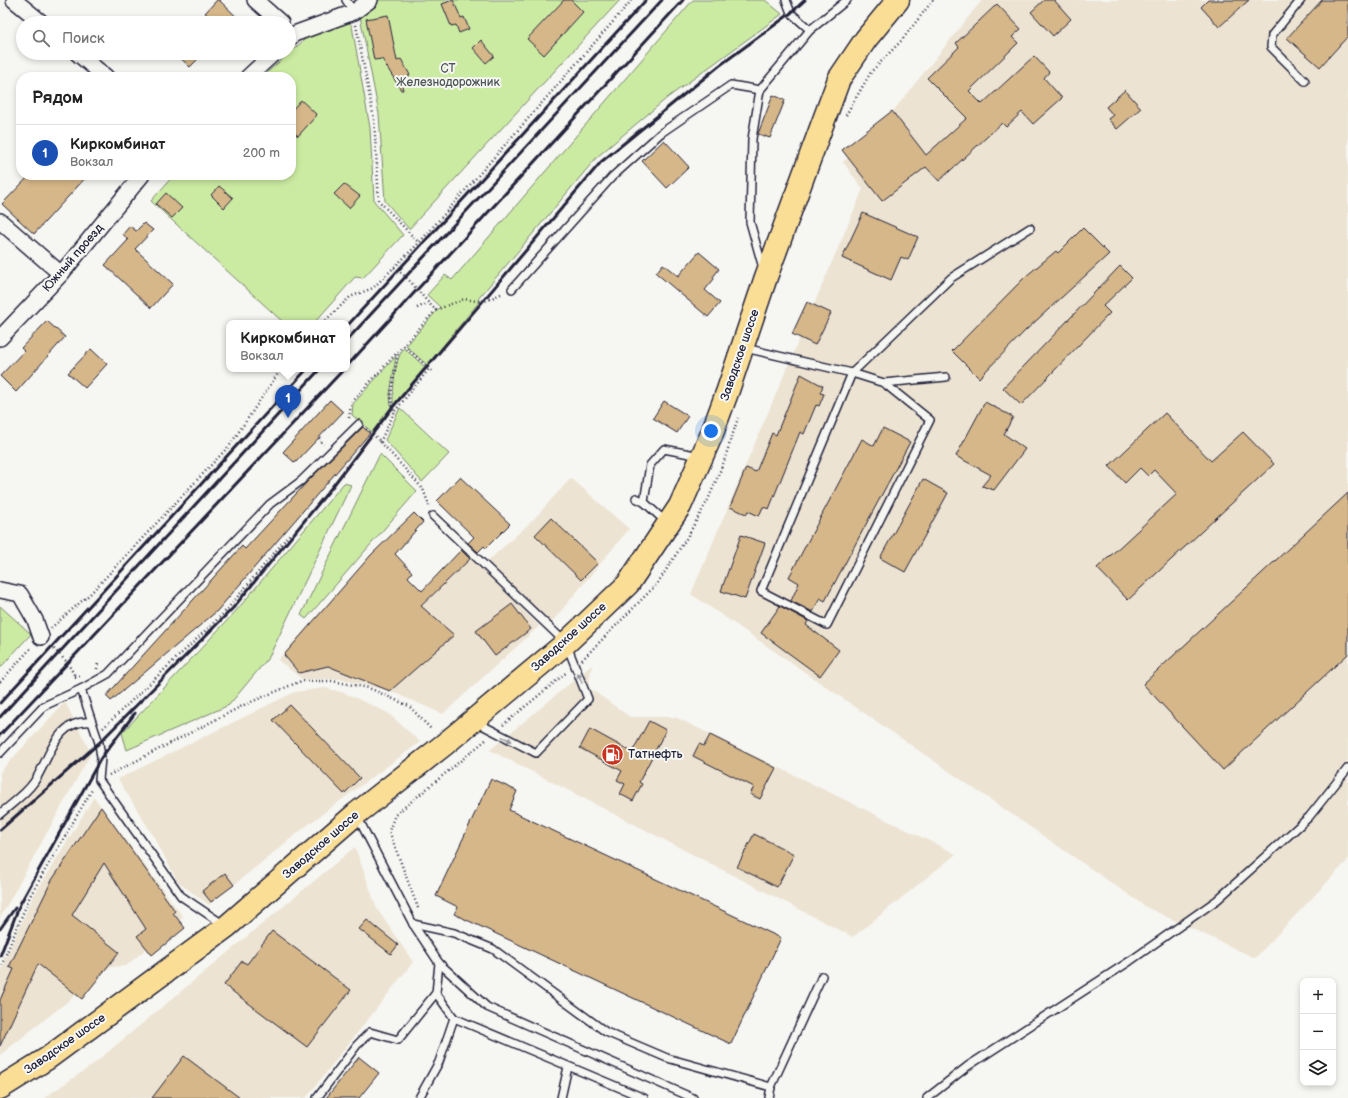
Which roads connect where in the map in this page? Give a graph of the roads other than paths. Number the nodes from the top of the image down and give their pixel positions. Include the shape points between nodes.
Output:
1 (14, 0) edge
2 (255, 0) edge
3 (370, 0) edge
4 (786, 0) edge
5 (847, 0) edge
6 (898, 0) edge
7 (1301, 0) edge
8 (350, 6) edge
9 (33, 16) edge
10 (273, 16) edge
11 (810, 30) junction
12 (296, 32) edge
13 (85, 60) edge
14 (266, 60) edge
15 (100, 72) edge
16 (253, 72) edge
17 (1305, 81) dead end
18 (760, 90) junction
19 (138, 180) edge
20 (0, 221) edge
21 (1030, 228) dead end
22 (61, 274) junction
23 (766, 277) junction
24 (512, 289) road end
25 (0, 338) edge
26 (743, 348) junction
27 (852, 373) junction
28 (946, 377) dead end
29 (884, 384) junction
30 (359, 424) dead end
31 (702, 456) junction
32 (636, 498) dead end
33 (644, 502) junction
34 (433, 516) road end
35 (668, 524) junction
36 (0, 590) edge
37 (41, 637) road end
38 (566, 643) junction
39 (81, 689) junction
40 (473, 720) junction
41 (91, 722) junction
42 (0, 753) edge
43 (1348, 768) edge
44 (0, 814) edge
45 (356, 814) junction
46 (413, 924) junction
47 (226, 927) junction
48 (439, 963) junction
49 (822, 976) dead end
50 (436, 993) junction
51 (454, 1018) junction
52 (568, 1067) junction
53 (0, 1088) edge
54 (771, 1088) junction
55 (317, 1098) edge
56 (419, 1098) edge
57 (561, 1098) edge
58 (644, 1098) edge
59 (693, 1098) edge
60 (769, 1098) edge
61 (928, 1098) edge

1 - 9 street
2 - 10 street
3 - 8 street
4 - 11 lane via 791,12
5 - 11 lane
6 - 23 main road, Заводское шоссе via 866,39 840,79
7 - 17 lane via 1272,35 1271,47
8 - 12 street
11 - 18 lane
13 - 15 street
14 - 16 street
18 - 23 lane via 752,139 750,222
18 - 24 lane via 731,85 661,133 612,177
19 - 22 street, Южный проезд
20 - 22 street
21 - 27 lane via 951,278
22 - 25 street, Южный проезд
23 - 26 main road, Заводское шоссе
26 - 27 lane
26 - 31 main road, Заводское шоссе
27 - 29 lane
27 - 29 lane via 761,591 827,625 930,420
28 - 29 lane
30 - 39 lane via 301,481 270,504 108,674
31 - 33 lane via 664,449 650,464
31 - 35 main road, Заводское шоссе via 680,506
32 - 33 lane
33 - 35 lane
34 - 38 lane
35 - 38 main road, Заводское шоссе via 628,584
36 - 37 street via 20,594 35,620
38 - 40 main road, Заводское шоссе
40 -> 38 lane via 536,753 588,699
39 - 41 lane
39 - 42 lane via 44,706
40 - 45 main road, Заводское шоссе
41 - 44 lane via 84,721 71,725 55,740 34,782
41 - 47 lane via 97,733 101,758 99,780 181,896
43 - 61 lane via 1309,817 1217,900 1130,961 968,1066
45 - 46 lane
45 - 47 main road, Заводское шоссе
46 - 48 lane
46 - 54 lane via 454,933 493,949 606,1032 667,1058
47 - 53 main road, Заводское шоссе via 48,1058
48 - 50 lane
48 - 59 lane via 487,1007
49 - 54 lane
50 - 51 lane
50 - 55 lane via 398,1040 370,1032
51 - 52 lane
51 - 56 lane via 439,1062
52 - 57 lane
52 - 58 lane
54 - 60 lane

